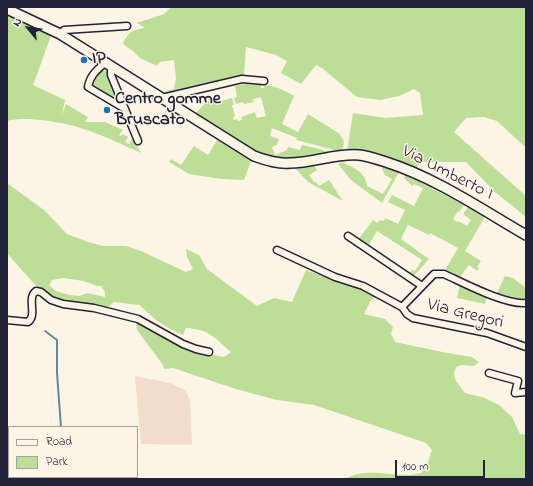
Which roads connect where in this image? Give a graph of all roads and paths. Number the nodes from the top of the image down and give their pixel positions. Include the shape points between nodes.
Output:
1 (7, 9) edge
2 (127, 26) dead end
3 (60, 34) junction
4 (108, 64) junction
5 (264, 81) dead end
6 (162, 98) junction
7 (125, 109) junction
8 (138, 141) dead end
9 (526, 235) edge
10 (348, 236) dead end
11 (276, 250) dead end
12 (422, 286) junction
13 (526, 303) edge
14 (402, 307) junction
15 (7, 320) edge
16 (526, 347) edge
17 (209, 352) dead end
18 (488, 373) dead end
19 (526, 392) edge

1 - 3 main road, Via Umberto I
2 - 3 street via 64,30
3 - 4 main road, Via Umberto I
4 - 6 main road, Via Umberto I
4 - 7 street
4 - 7 street via 89,79 88,87
5 - 6 street via 242,79
6 - 9 main road, Via Umberto I via 254,156 290,164 346,155 375,158 419,174
7 - 8 street
10 - 12 street
11 - 14 street, Via Gregori via 335,277 363,286
12 - 13 street via 434,274 444,274 502,299
12 - 14 street
14 - 16 street, Via Gregori via 413,318 487,333
15 - 17 street via 28,322 32,318 32,298 36,291 63,304 100,309 138,319 183,344
18 - 19 street via 518,381 515,393

